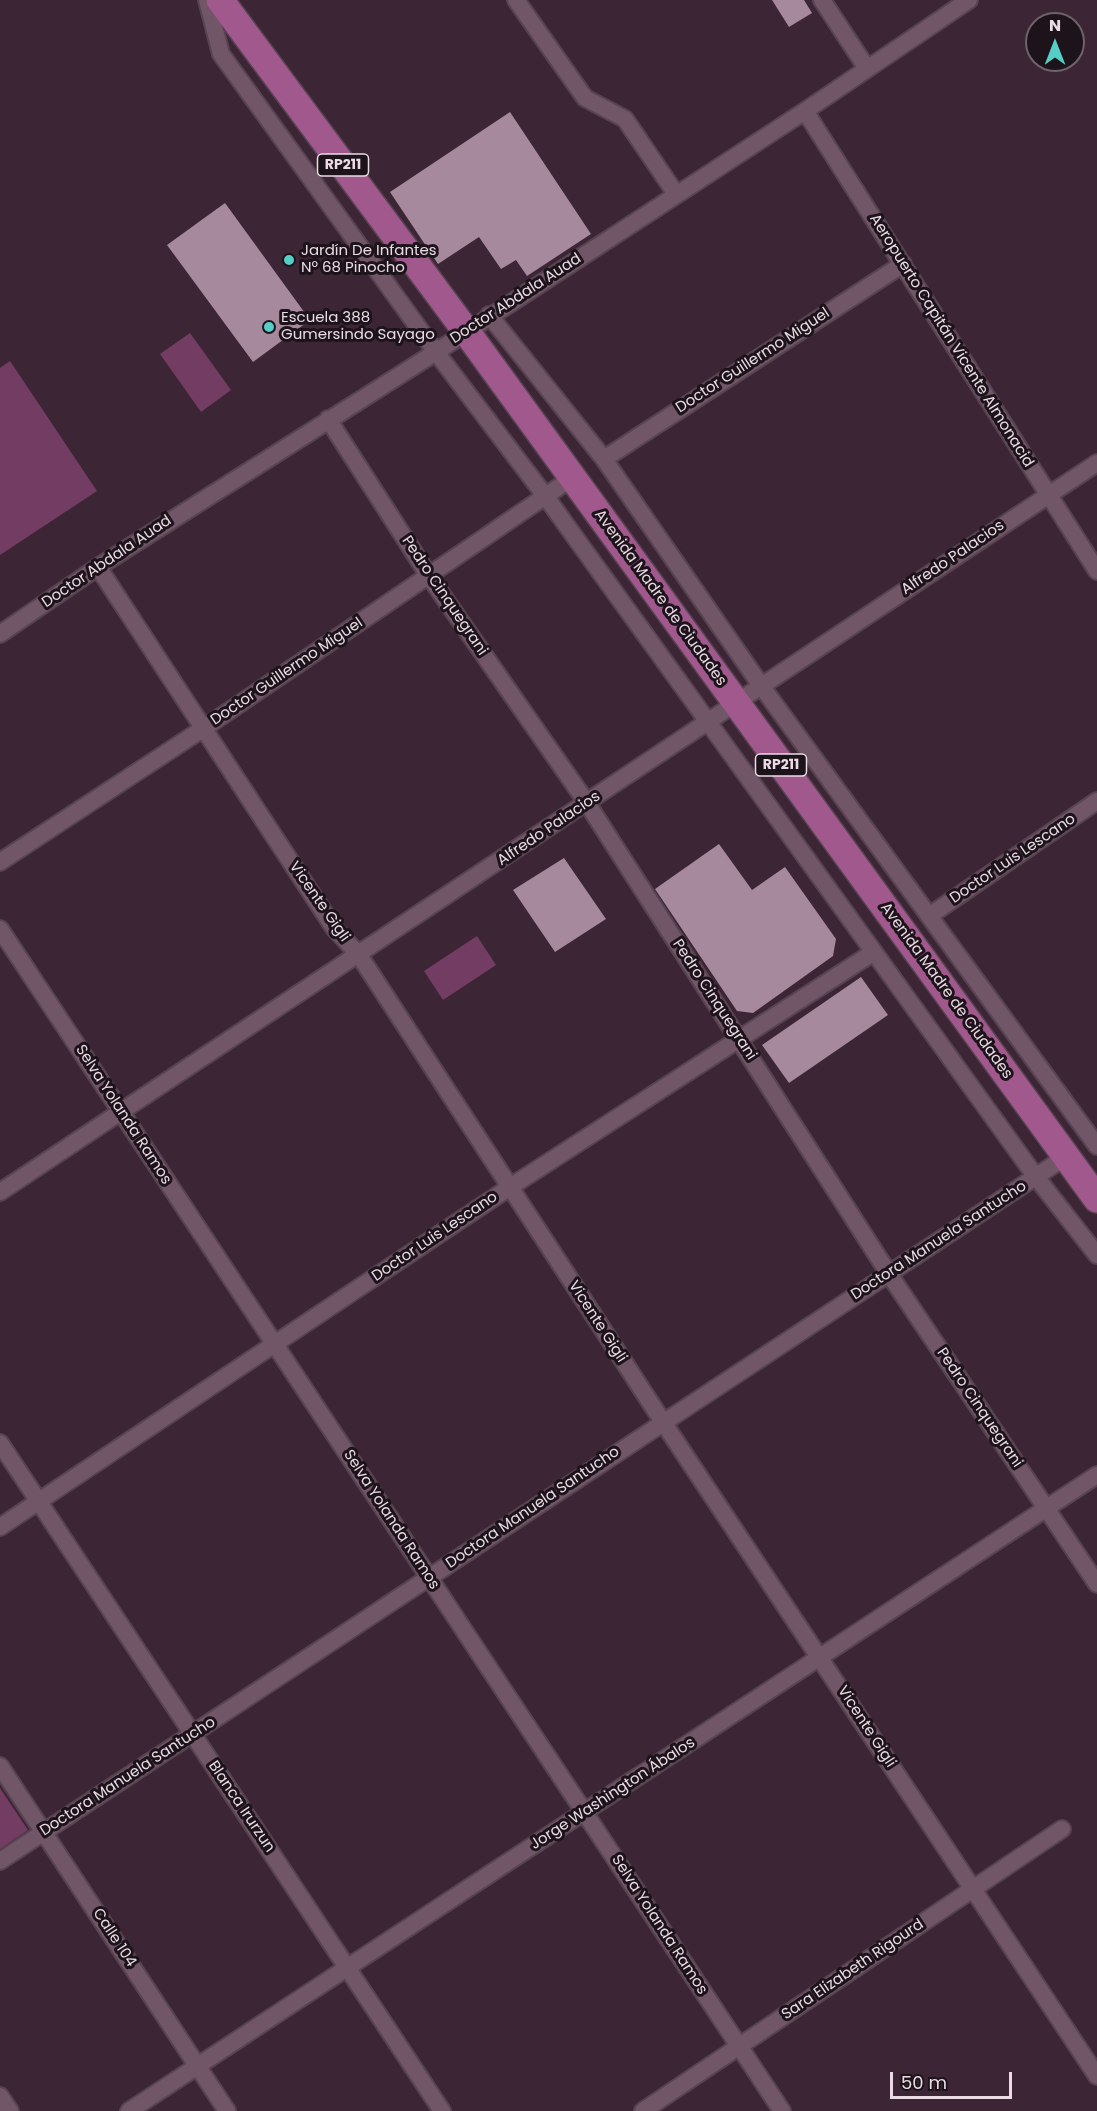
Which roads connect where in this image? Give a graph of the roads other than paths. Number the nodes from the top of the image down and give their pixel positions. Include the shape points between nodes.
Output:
1 (207, 0) edge
2 (220, 0) edge
3 (516, 0) edge
4 (822, 0) edge
5 (969, 0) edge
6 (866, 68) junction
7 (805, 111) junction
8 (676, 194) junction
9 (903, 264) junction
10 (489, 315) junction
11 (466, 331) junction
12 (436, 352) junction
13 (328, 419) junction
14 (603, 459) junction
15 (1097, 464) edge
16 (572, 478) junction
17 (1047, 495) junction
18 (546, 497) junction
19 (98, 567) junction
20 (1097, 571) edge
21 (429, 576) junction
22 (0, 634) edge
23 (762, 687) junction
24 (737, 704) junction
25 (709, 722) junction
26 (204, 728) junction
27 (1097, 801) edge
28 (587, 803) junction
29 (0, 862) edge
30 (929, 916) junction
31 (0, 929) edge
32 (874, 952) junction
33 (359, 955) junction
34 (740, 1039) junction
35 (121, 1112) junction
36 (1095, 1141) edge
37 (1067, 1156) junction
38 (1036, 1177) junction
39 (510, 1187) junction
40 (0, 1192) edge
41 (1097, 1198) edge
42 (1097, 1255) edge
43 (889, 1274) junction
44 (275, 1344) junction
45 (663, 1422) junction
46 (0, 1443) edge
47 (1097, 1476) edge
48 (39, 1502) junction
49 (1047, 1509) junction
50 (0, 1527) edge
51 (429, 1577) junction
52 (1097, 1584) edge
53 (821, 1658) junction
54 (192, 1734) junction
55 (0, 1766) edge
56 (584, 1812) junction
57 (1062, 1830) dead end
58 (44, 1832) junction
59 (0, 1861) edge
60 (972, 1890) junction
61 (347, 1968) junction
62 (739, 2046) junction
63 (198, 2066) junction
64 (1097, 2076) edge
65 (0, 2096) edge
66 (10, 2111) edge
67 (129, 2111) edge
68 (227, 2111) edge
69 (442, 2111) edge
70 (643, 2111) edge
71 (782, 2111) edge

1 - 12 street via 221,54
2 - 11 main road, Avenida Madre de Ciudades / RP211
3 - 8 street via 585,98 625,118
4 - 6 street
5 - 6 street, Doctor Abdala Auad
6 - 7 street, Doctor Abdala Auad
7 - 8 street, Doctor Abdala Auad
7 - 9 street, Aeropuerto Capitán Vicente Almonacid
8 - 10 street, Doctor Abdala Auad
9 - 14 street, Doctor Guillermo Miguel
9 - 17 street, Aeropuerto Capitán Vicente Almonacid
10 - 11 street, Doctor Abdala Auad
10 - 14 street
11 - 12 street, Doctor Abdala Auad
11 - 16 main road, Avenida Madre de Ciudades / RP211
12 - 13 street, Doctor Abdala Auad
12 - 18 street
13 - 19 street, Doctor Abdala Auad
13 - 21 street, Pedro Cinquegrani
14 - 23 street
15 - 17 street, Alfredo Palacios
16 - 18 street, Doctor Guillermo Miguel
16 - 24 main road, Avenida Madre de Ciudades / RP211
17 - 20 street, Aeropuerto Capitán Vicente Almonacid
17 - 23 street, Alfredo Palacios
18 - 21 street, Doctor Guillermo Miguel
18 - 25 street
19 - 22 street, Doctor Abdala Auad
19 - 26 street, Vicente Gigli
21 - 26 street, Doctor Guillermo Miguel
21 - 28 street, Pedro Cinquegrani
23 - 24 street, Alfredo Palacios
23 - 30 street
24 - 25 street, Alfredo Palacios
24 - 37 main road, Avenida Madre de Ciudades / RP211
25 - 28 street, Alfredo Palacios
25 - 32 street
26 - 29 street, Doctor Guillermo Miguel
26 - 33 street, Vicente Gigli via 334,928
27 - 30 street, Doctor Luis Lescano
28 - 33 street, Alfredo Palacios
28 - 34 street, Pedro Cinquegrani
30 - 36 street
31 - 35 street, Selva Yolanda Ramos
32 - 34 street, Doctor Luis Lescano
32 - 38 street
33 - 35 street, Alfredo Palacios
33 - 39 street, Vicente Gigli
34 - 39 street, Doctor Luis Lescano
34 - 43 street, Pedro Cinquegrani
35 - 40 street, Alfredo Palacios
35 - 44 street, Selva Yolanda Ramos
37 - 38 street, Doctora Manuela Santucho
37 - 41 main road, Avenida Madre de Ciudades / RP211
38 - 42 street
38 - 43 street, Doctora Manuela Santucho
39 - 44 street, Doctor Luis Lescano
39 - 45 street, Vicente Gigli
43 - 45 street, Doctora Manuela Santucho
43 - 49 street, Pedro Cinquegrani
44 - 48 street, Doctor Luis Lescano
44 - 51 street, Selva Yolanda Ramos
45 - 51 street, Doctora Manuela Santucho
45 - 53 street, Vicente Gigli
46 - 48 street, Blanca Irurzun
47 - 49 street, Jorge Washington Ábalos
48 - 50 street, Doctor Luis Lescano
48 - 54 street, Blanca Irurzun
49 - 52 street, Pedro Cinquegrani
49 - 53 street, Jorge Washington Ábalos
51 - 54 street, Doctora Manuela Santucho
51 - 56 street, Selva Yolanda Ramos
53 - 56 street, Jorge Washington Ábalos
53 - 60 street, Vicente Gigli
54 - 58 street, Doctora Manuela Santucho
54 - 61 street, Blanca Irurzun
55 - 58 street, Calle 104
56 - 61 street, Jorge Washington Ábalos
56 - 62 street, Selva Yolanda Ramos
57 - 60 street, Sara Elizabeth Rigourd
58 - 59 street, Doctora Manuela Santucho
58 - 63 street, Calle 104
60 - 62 street, Sara Elizabeth Rigourd
60 - 64 street, Vicente Gigli
61 - 63 street, Jorge Washington Ábalos
61 - 69 street, Blanca Irurzun
62 - 70 street, Sara Elizabeth Rigourd
62 - 71 street, Selva Yolanda Ramos
63 - 67 street, Jorge Washington Ábalos
63 - 68 street, Calle 104
65 - 66 street

